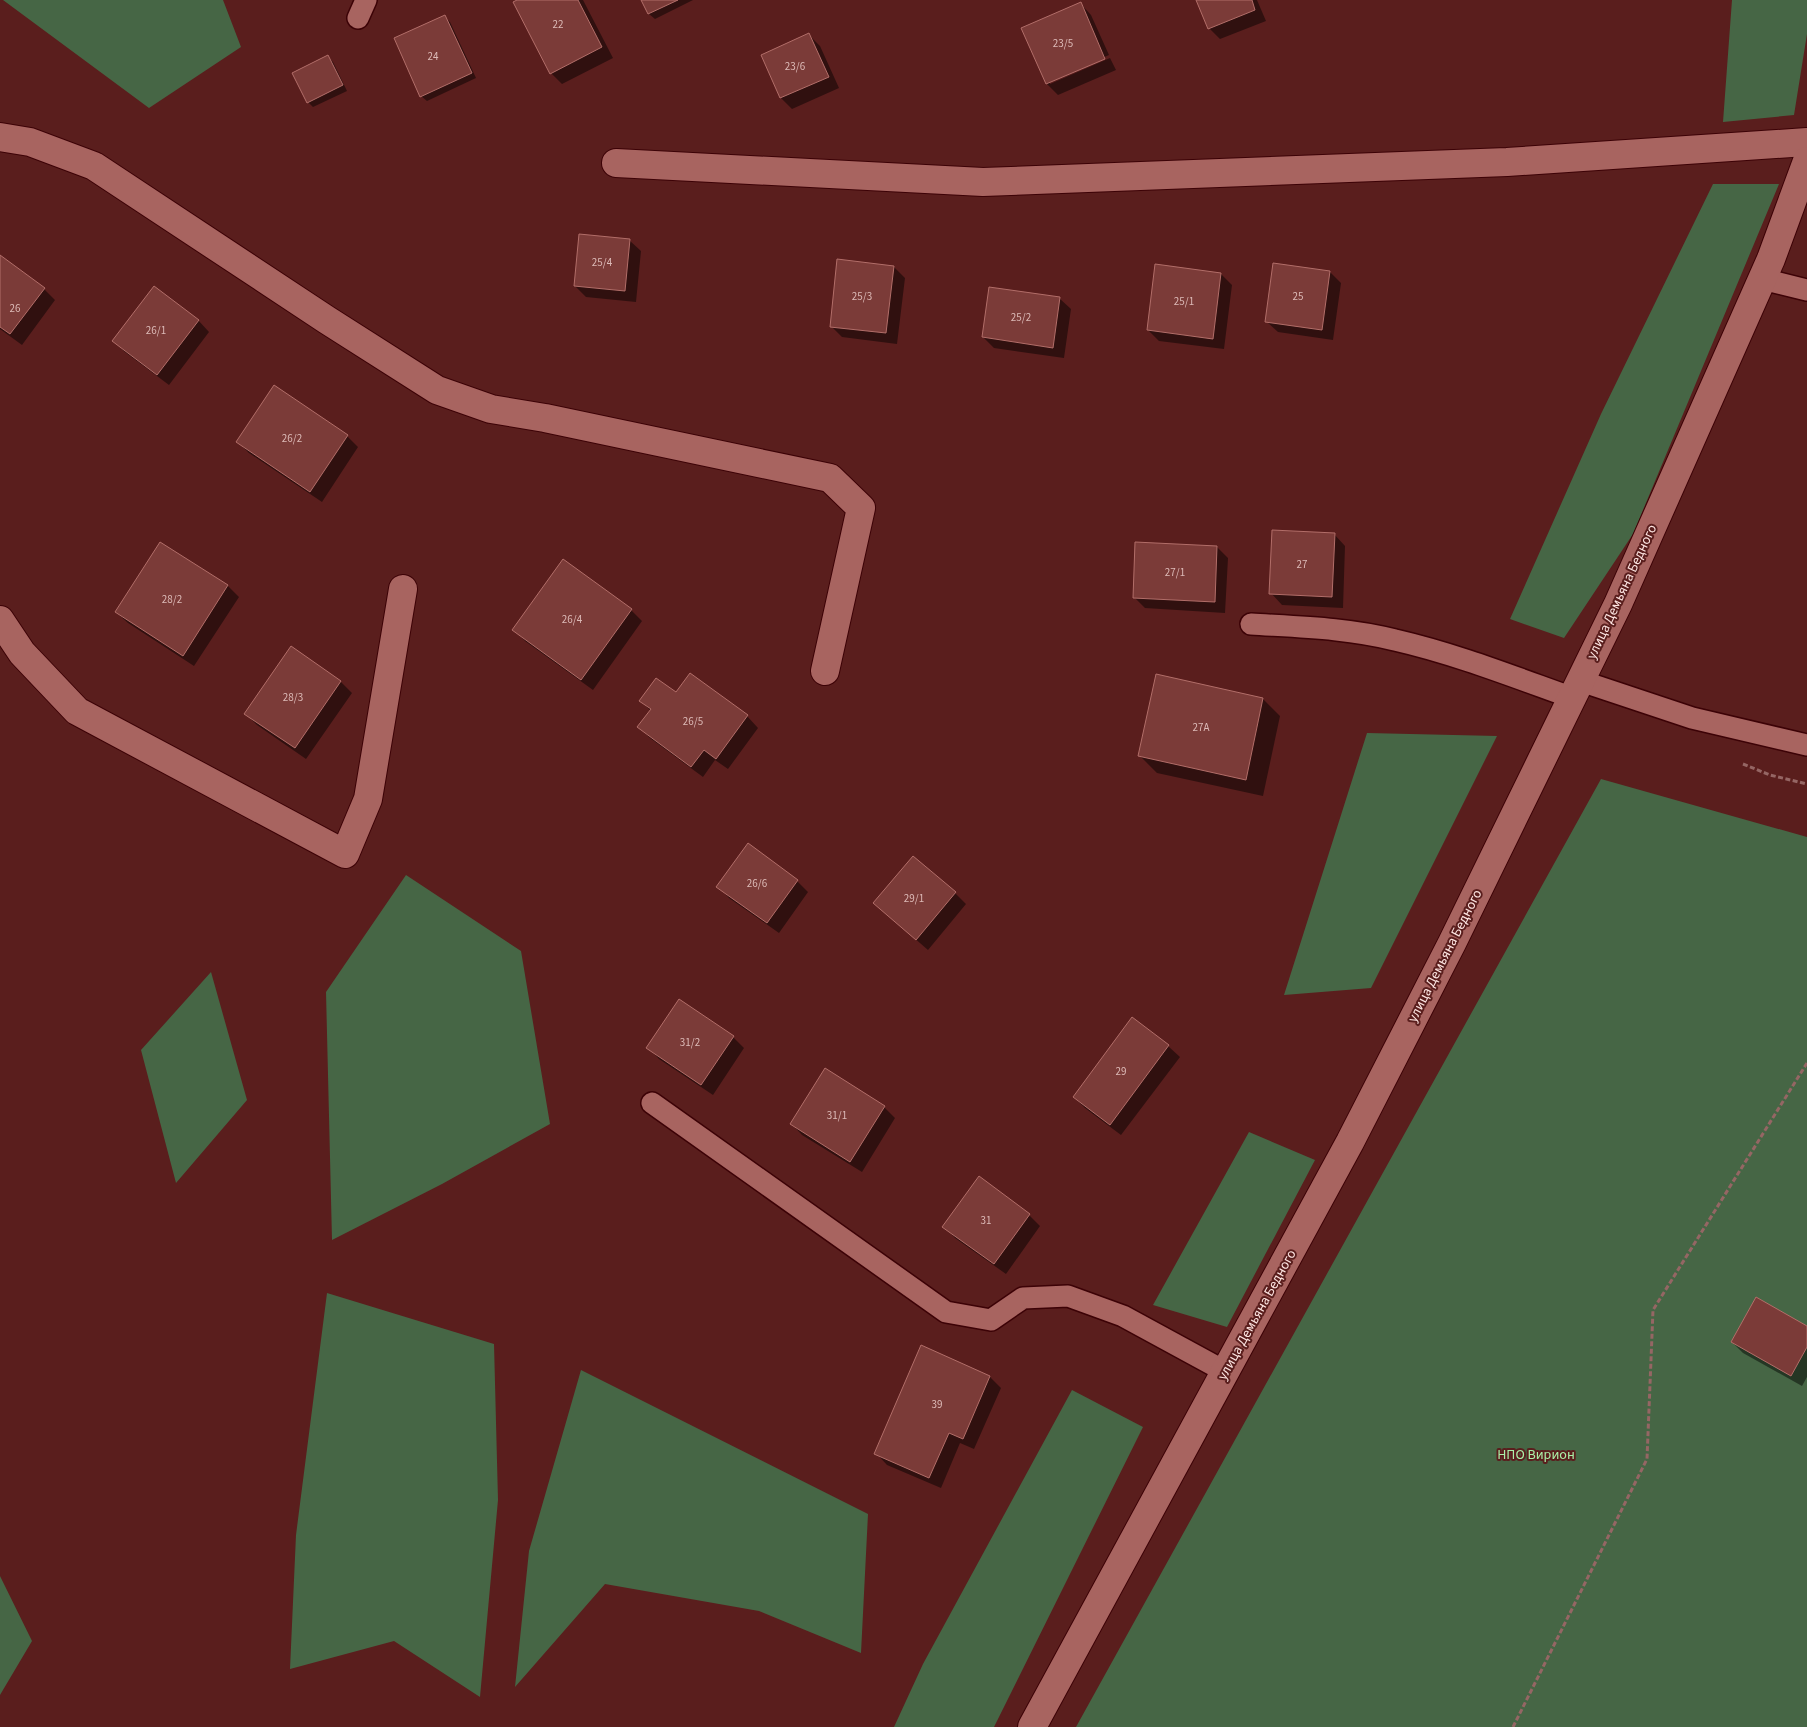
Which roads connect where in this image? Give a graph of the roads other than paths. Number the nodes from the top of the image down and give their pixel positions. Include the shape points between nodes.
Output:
1 (0, 137) edge
2 (1807, 142) edge
3 (1807, 161) edge
4 (616, 163) dead end
5 (1801, 197) edge
6 (1762, 279) junction
7 (1807, 290) edge
8 (403, 589) dead end
9 (0, 620) edge
10 (1251, 624) dead end
11 (825, 671) dead end
12 (1577, 690) junction
13 (1807, 745) edge
14 (652, 1103) dead end
15 (1226, 1372) junction
16 (1032, 1727) edge

1 - 11 street via 30,142 94,166 437,390 490,409 830,478 860,508
2 - 4 street via 1507,162 983,182
3 - 5 street, улица Демьяна Бедного
5 - 6 street, улица Демьяна Бедного
6 - 7 lane
6 - 12 street, улица Демьяна Бедного
8 - 9 street via 368,799 345,854 77,711 22,653
10 - 12 lane via 1337,629 1395,640
12 - 13 lane
12 - 15 street, улица Демьяна Бедного via 1355,1134
14 - 15 lane via 946,1312 991,1320 1023,1298 1068,1296 1123,1316
15 - 16 street, улица Демьяна Бедного

